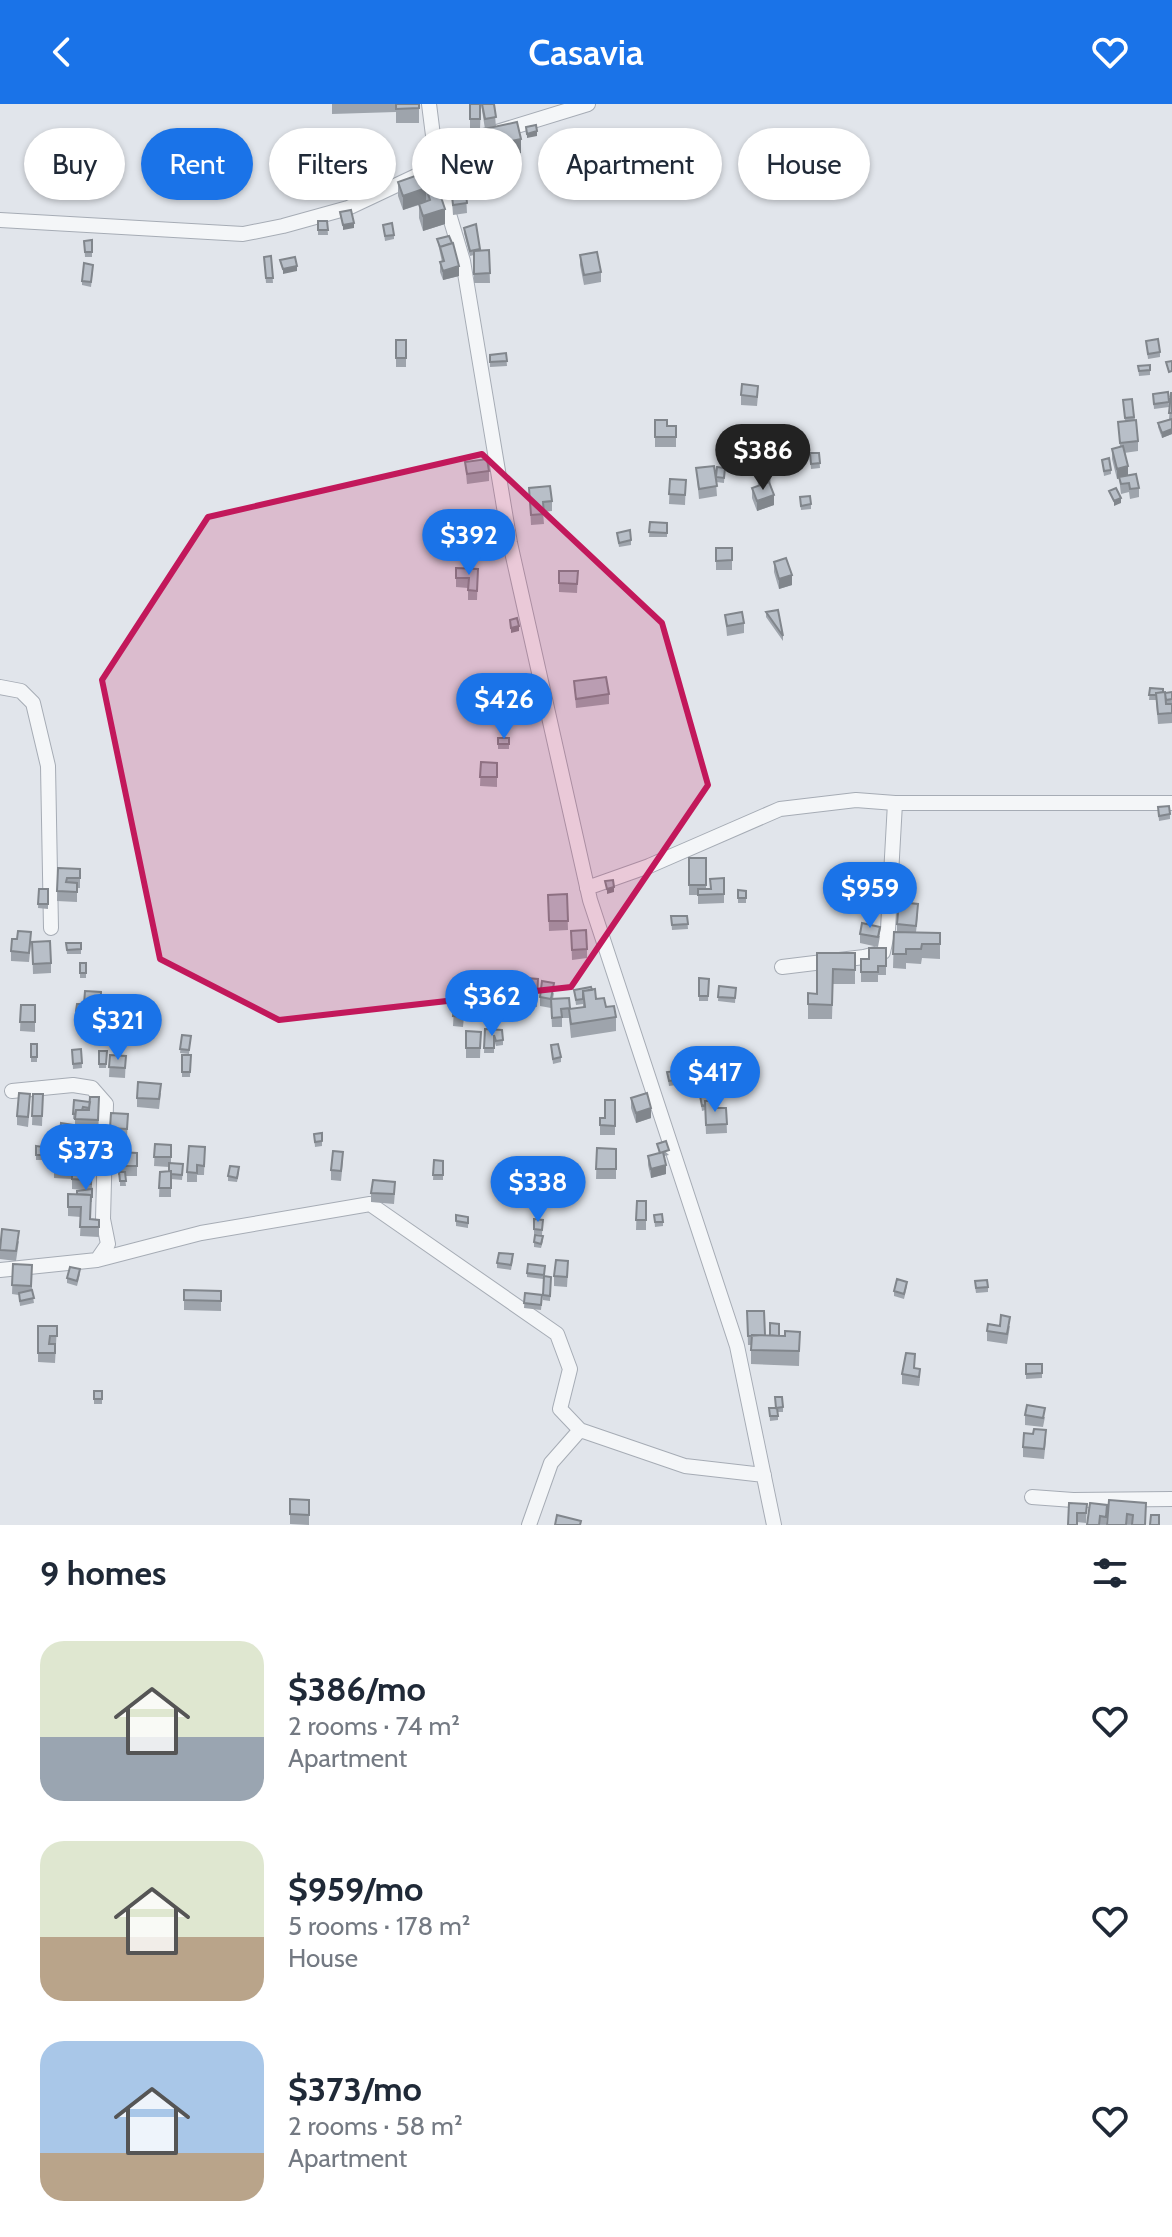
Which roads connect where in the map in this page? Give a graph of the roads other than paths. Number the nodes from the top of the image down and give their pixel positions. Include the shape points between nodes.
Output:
1 (429, 104) edge
2 (588, 104) edge
3 (432, 128) edge
4 (510, 128) edge
5 (412, 178) edge
6 (445, 200) edge
7 (0, 220) edge
8 (0, 687) edge
9 (895, 803) junction
10 (1172, 803) edge
11 (587, 888) junction
12 (51, 928) dead end
13 (782, 967) dead end
14 (12, 1091) dead end
15 (97, 1260) junction
16 (0, 1270) edge
17 (580, 1430) junction
18 (764, 1475) junction
19 (1032, 1497) dead end
20 (1172, 1499) edge
21 (529, 1525) edge
22 (774, 1525) edge

1 - 3 street
2 - 4 street
5 - 7 street via 348,208 243,234
6 - 11 street via 463,261 510,543
8 - 12 street via 21,691 33,703 48,766
9 - 10 street
9 - 11 street via 856,800 780,809
9 - 13 street via 883,952
11 - 18 street via 737,1346
14 - 15 street via 73,1085 92,1088 106,1104 103,1219 108,1244
15 - 16 street
15 - 17 street via 201,1233 370,1204 557,1334 570,1369 560,1409
17 - 18 street via 685,1466
17 - 21 street via 551,1463
18 - 22 street
19 - 20 street

